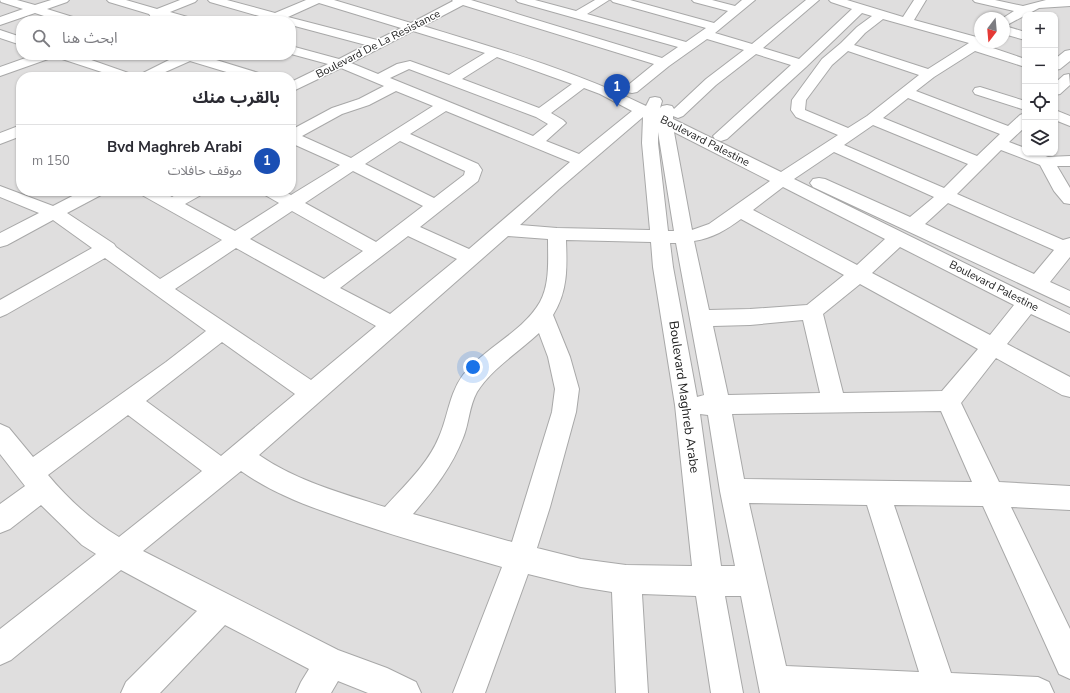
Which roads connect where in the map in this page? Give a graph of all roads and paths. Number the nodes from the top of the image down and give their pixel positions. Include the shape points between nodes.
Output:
1 (5, 0) edge
2 (63, 0) edge
3 (113, 0) edge
4 (191, 0) edge
5 (214, 0) edge
6 (316, 0) edge
7 (322, 0) edge
8 (355, 0) edge
9 (462, 0) edge
10 (522, 0) edge
11 (602, 0) edge
12 (618, 0) edge
13 (698, 0) edge
14 (749, 0) edge
15 (813, 0) edge
16 (835, 0) edge
17 (920, 0) edge
18 (979, 0) edge
19 (1034, 2) edge
20 (1070, 2) edge
21 (860, 8) junction
22 (34, 10) junction
23 (737, 10) junction
24 (1024, 10) junction
25 (158, 13) junction
26 (578, 15) junction
27 (881, 15) junction
28 (55, 16) edge
29 (150, 16) edge
30 (169, 16) edge
31 (263, 16) edge
32 (279, 16) edge
33 (1010, 19) edge
34 (0, 21) edge
35 (907, 21) junction
36 (296, 23) edge
37 (418, 23) junction
38 (711, 31) junction
39 (1010, 32) edge
40 (0, 34) edge
41 (1022, 35) edge
42 (16, 39) edge
43 (974, 42) edge
44 (378, 44) junction
45 (974, 45) edge
46 (688, 46) junction
47 (846, 46) junction
48 (990, 48) edge
49 (754, 49) junction
50 (296, 51) edge
51 (1068, 51) edge
52 (496, 52) junction
53 (32, 60) edge
54 (79, 60) edge
55 (179, 60) edge
56 (204, 60) edge
57 (1022, 62) edge
58 (340, 63) junction
59 (664, 63) junction
60 (1058, 63) edge
61 (801, 64) junction
62 (0, 72) edge
63 (116, 72) edge
64 (153, 72) edge
65 (242, 72) edge
66 (928, 74) junction
67 (1058, 74) edge
68 (0, 77) edge
69 (1069, 78) edge
70 (378, 80) junction
71 (451, 80) junction
72 (14, 81) dead end
73 (583, 82) junction
74 (296, 85) edge
75 (395, 86) junction
76 (1058, 88) edge
77 (632, 89) junction
78 (980, 91) dead end
79 (906, 92) junction
80 (490, 94) junction
81 (1022, 105) edge
82 (444, 106) junction
83 (660, 111) junction
84 (461, 113) junction
85 (541, 114) junction
86 (1058, 116) edge
87 (872, 119) junction
88 (1023, 120) edge
89 (1070, 121) edge
90 (0, 127) edge
91 (16, 132) edge
92 (16, 134) edge
93 (296, 134) edge
94 (850, 134) junction
95 (400, 136) junction
96 (721, 136) junction
97 (1005, 138) junction
98 (0, 139) edge
99 (296, 139) edge
100 (535, 142) junction
101 (834, 146) junction
102 (1070, 160) edge
103 (581, 162) junction
104 (1046, 162) junction
105 (979, 163) junction
106 (354, 164) junction
107 (787, 175) junction
108 (0, 191) edge
109 (946, 195) junction
110 (86, 196) edge
111 (157, 196) edge
112 (186, 196) edge
113 (281, 196) edge
114 (1070, 198) edge
115 (292, 202) junction
116 (172, 204) junction
117 (436, 206) junction
118 (740, 211) junction
119 (54, 213) junction
120 (407, 228) junction
121 (504, 230) junction
122 (905, 231) junction
123 (557, 234) junction
124 (660, 236) junction
125 (684, 237) junction
126 (235, 239) junction
127 (0, 241) edge
128 (107, 248) junction
129 (1069, 248) edge
130 (377, 251) junction
131 (471, 258) junction
132 (858, 275) junction
133 (326, 288) junction
134 (160, 289) junction
135 (1032, 293) junction
136 (1070, 300) edge
137 (0, 309) edge
138 (812, 312) junction
139 (543, 316) junction
140 (700, 318) junction
141 (1070, 324) edge
142 (392, 325) junction
143 (222, 330) junction
144 (992, 346) junction
145 (1070, 388) edge
146 (312, 393) junction
147 (129, 402) junction
148 (948, 402) junction
149 (834, 403) junction
150 (687, 405) junction
151 (718, 405) junction
152 (0, 435) edge
153 (231, 463) junction
154 (37, 481) junction
155 (733, 491) junction
156 (877, 493) junction
157 (991, 494) junction
158 (1070, 498) edge
159 (0, 520) edge
160 (390, 521) junction
161 (120, 553) junction
162 (520, 558) junction
163 (626, 579) junction
164 (708, 581) junction
165 (752, 581) junction
166 (221, 608) junction
167 (0, 649) edge
168 (331, 663) junction
169 (1070, 663) edge
170 (775, 688) edge
171 (941, 690) edge
172 (137, 693) edge
173 (312, 693) edge
174 (405, 693) edge
175 (469, 693) edge
176 (632, 693) edge
177 (727, 693) edge
178 (1038, 693) edge

1 - 22 street
2 - 22 street
3 - 25 street
4 - 25 street
5 - 31 street
6 - 32 street
7 - 37 street, Boulevard Palestine
8 - 37 street, Boulevard Palestine
9 - 37 street, Boulevard De La Resistance
9 - 59 street
10 - 26 street
11 - 26 street
12 - 38 street
13 - 23 street
14 - 23 street
15 - 49 street
16 - 21 street
17 - 35 street
18 - 24 street
19 - 20 street
19 - 24 street
21 - 27 street
21 - 61 street
22 - 28 street
22 - 34 street
23 - 38 street
24 - 33 street
25 - 29 street
25 - 30 street
26 - 46 street
27 - 35 street
27 - 47 street
35 - 43 street
36 - 44 street
37 - 44 street, Boulevard De La Resistance
37 - 52 street, Boulevard Palestine
37 - 77 street, Boulevard Palestine
38 - 46 street
38 - 49 street
39 - 41 street
40 - 42 street
44 - 58 street, Boulevard De La Resistance
45 - 66 street
46 - 59 street
47 - 66 street
47 - 94 street via 820,70 800,100 798,110 801,114
48 - 57 street
49 - 61 street
49 - 83 street via 711,82
50 - 58 street
51 - 60 street
52 - 71 street
52 - 73 street, Boulevard Palestine
53 - 62 street
54 - 63 street
55 - 64 street
56 - 65 street
58 - 70 street
58 - 74 street, Boulevard De La Resistance
59 - 77 street
61 - 96 street
66 - 79 street
67 - 69 street
68 - 72 street
69 - 76 street
70 - 71 street via 402,67 410,66
70 - 75 street
71 - 80 street
73 - 83 street, Boulevard Palestine
73 - 85 street
75 - 82 street
75 - 93 street via 364,102 337,110
77 - 83 street, Boulevard Palestine
78 - 81 street
79 - 87 street
79 - 97 street
80 - 84 street
80 - 85 street
82 - 84 street
82 - 95 street
83 - 96 street, Boulevard Palestine
83 - 103 street
83 - 107 street, Boulevard Palestine
83 - 124 street, Boulevard Maghreb Arabe via 650,143
83 - 125 street, Boulevard Maghreb Arabe
84 - 100 street
85 - 100 street via 558,123
86 - 89 street
87 - 94 street
87 - 105 street
88 - 97 street
90 - 91 street
92 - 98 street
94 - 101 street
95 - 106 street
95 - 117 street via 474,170 472,177
96 - 107 street, Boulevard Palestine
97 - 104 street
97 - 105 street
99 - 106 street
100 - 103 street
101 - 107 street
101 - 109 street
102 - 104 street
103 - 121 street
104 - 114 street via 1060,187
105 - 109 street
106 - 115 street
106 - 117 street
107 - 118 street
107 - 122 street, Boulevard Palestine
108 - 119 street
109 - 122 street
109 - 129 street
110 - 119 street
111 - 116 street
112 - 116 street
113 - 115 street
115 - 126 street
115 - 130 street
116 - 126 street
117 - 120 street
118 - 125 street via 710,231
118 - 132 street
119 - 127 street
119 - 128 street
120 - 130 street
120 - 131 street
121 - 123 street
121 - 131 street
122 - 132 street
122 - 135 street, Boulevard Palestine
123 - 124 street
123 - 139 street via 556,284
124 - 125 street
124 - 150 street, Boulevard Maghreb Arabe
125 - 140 street, Boulevard Maghreb Arabe
126 - 133 street
126 - 134 street
128 - 134 street
128 - 137 street
129 - 135 street
130 - 133 street
131 - 142 street
132 - 138 street
132 - 144 street
133 - 142 street
134 - 143 street
135 - 136 street, Boulevard Palestine
135 - 141 street, Boulevard Palestine
135 - 144 street
138 - 140 street
138 - 149 street
139 - 160 street via 473,380 467,390 451,439 416,492
139 - 162 street via 559,357 567,389 564,412
140 - 151 street, Boulevard Maghreb Arabe
142 - 146 street
143 - 146 street
143 - 147 street
144 - 145 street
144 - 148 street
146 - 153 street
147 - 153 street
147 - 154 street
148 - 149 street
148 - 157 street
149 - 151 street
150 - 151 street
150 - 164 street, Boulevard Maghreb Arabe
151 - 155 street, Boulevard Maghreb Arabe
152 - 154 street
153 - 160 street via 312,496
153 - 161 street
154 - 159 street
154 - 161 street via 92,536
155 - 156 street
155 - 165 street, Boulevard Maghreb Arabe
156 - 157 street
156 - 171 street
157 - 158 street
157 - 169 street
160 - 162 street
161 - 166 street
161 - 167 street
162 - 163 street via 581,573
162 - 175 street
163 - 164 street
163 - 176 street
164 - 165 street
164 - 177 street, Boulevard Maghreb Arabe
165 - 170 street, Boulevard Maghreb Arabe
166 - 168 street
166 - 172 street
168 - 173 street
168 - 174 street
170 - 171 street
171 - 178 street

